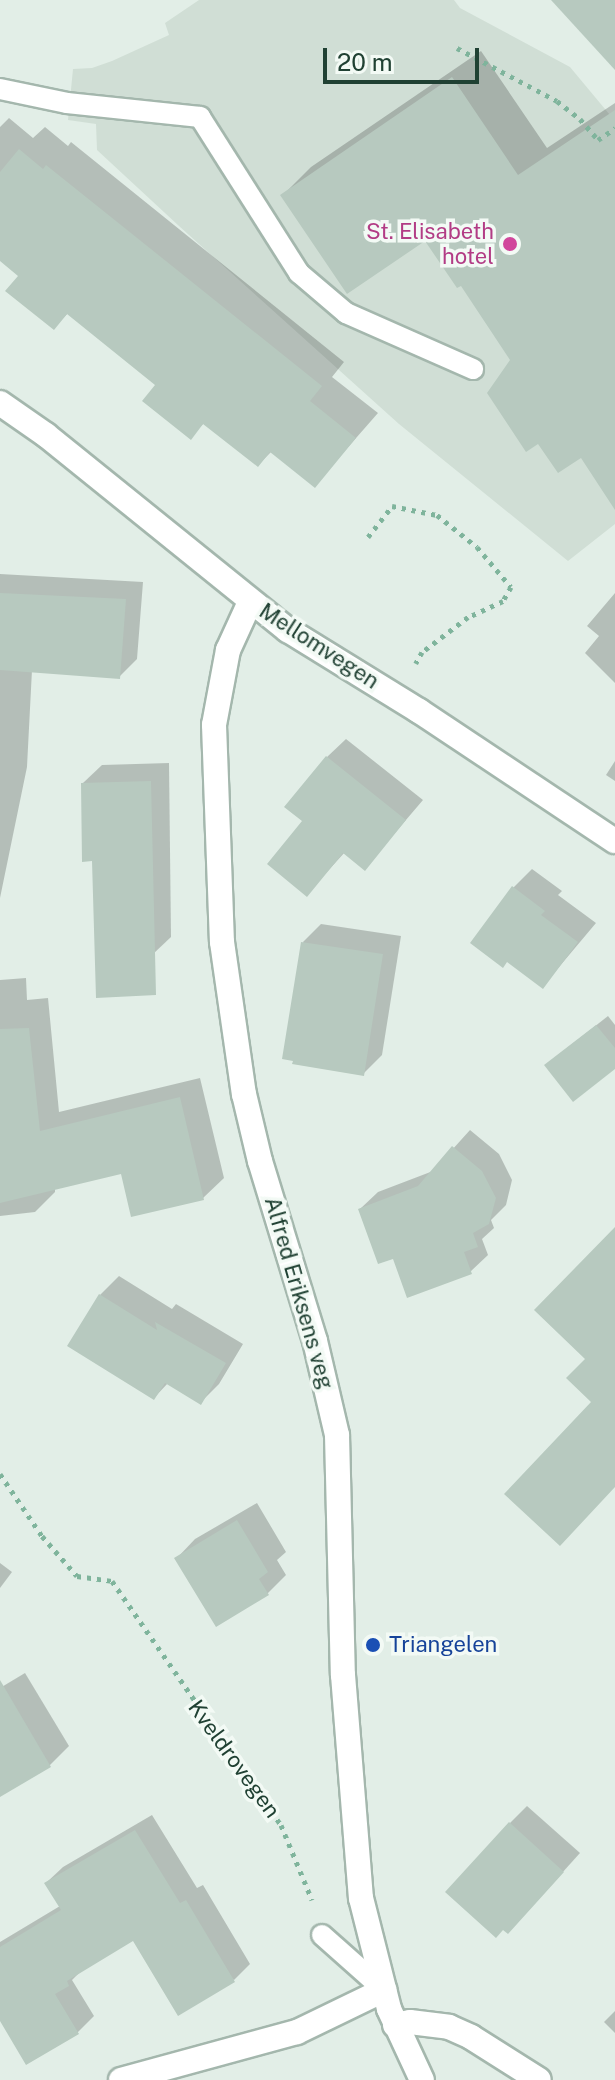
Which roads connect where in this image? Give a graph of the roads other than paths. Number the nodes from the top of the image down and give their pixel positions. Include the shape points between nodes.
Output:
1 (0, 89) edge
2 (473, 369) dead end
3 (0, 403) edge
4 (250, 602) junction
5 (615, 841) edge
6 (322, 1935) road end
7 (384, 1990) junction
8 (395, 2025) junction
9 (121, 2080) edge
10 (422, 2080) edge
11 (539, 2080) edge

1 - 2 lane via 67,103 200,117 299,273 346,313
3 - 4 street, Mellomvegen via 174,536
4 - 5 street, Mellomvegen
4 - 7 street, Alfred Eriksens veg via 228,650 214,725 222,942 244,1094 337,1435 352,1801 361,1898
6 - 7 lane
7 - 8 street
7 - 9 street via 297,2032
8 - 10 street
8 - 11 street via 449,2027

